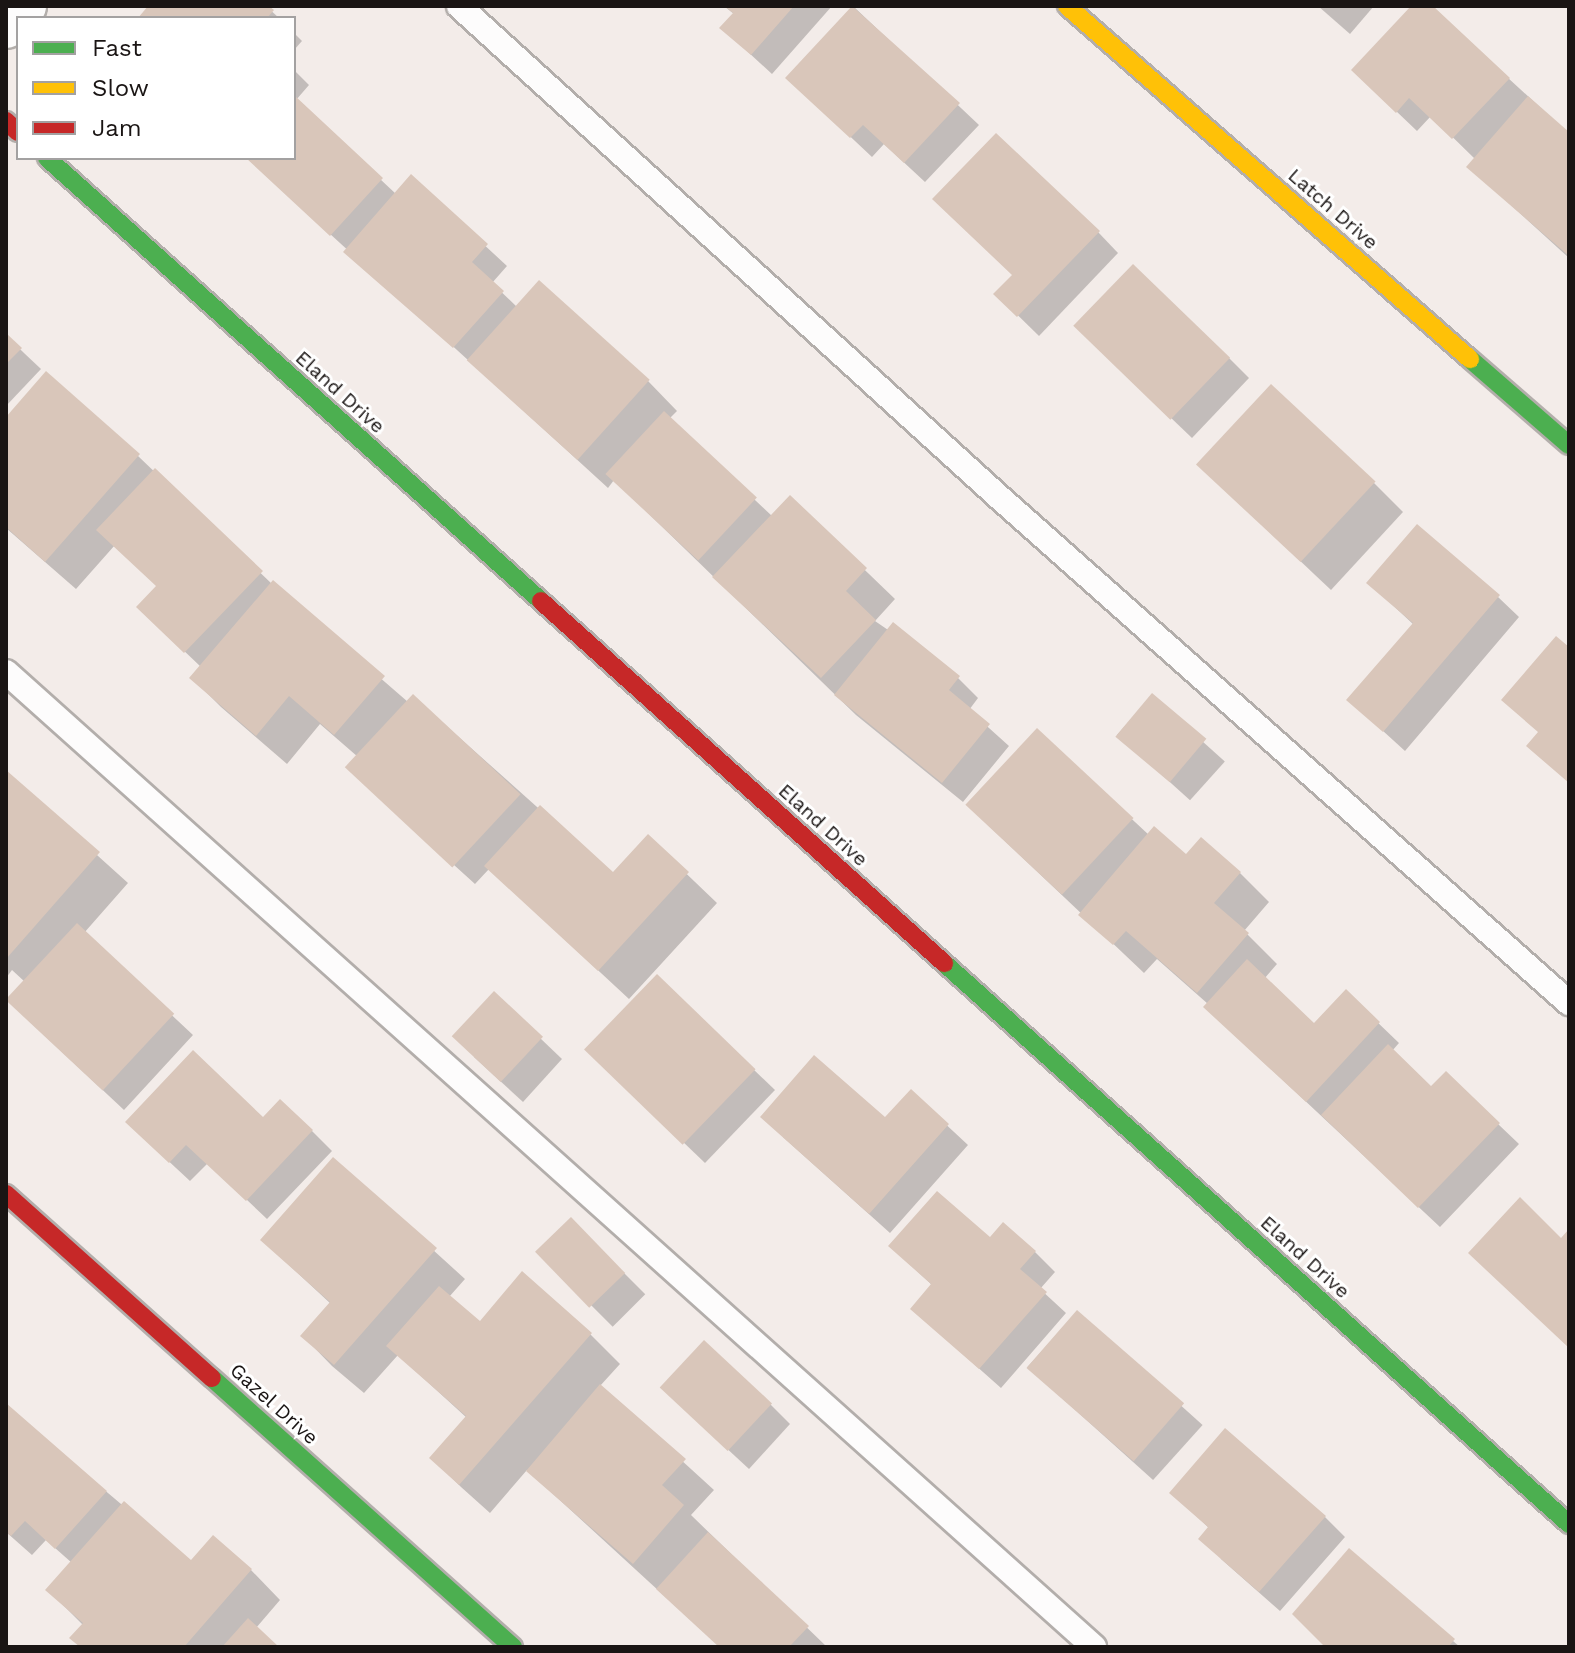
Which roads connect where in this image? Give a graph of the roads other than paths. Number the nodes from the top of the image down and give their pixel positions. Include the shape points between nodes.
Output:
1 (24, 6) edge
2 (459, 6) edge
3 (1067, 6) edge
4 (6, 26) edge
5 (49, 160) edge
6 (1569, 445) edge
7 (6, 672) edge
8 (1569, 1003) edge
9 (6, 1194) edge
10 (1569, 1524) edge
11 (513, 1647) edge
12 (1094, 1647) edge

1 - 4 street
2 - 8 lane via 1000,498
3 - 6 street, Latch Drive
5 - 10 street, Eland Drive
7 - 12 lane
9 - 11 street, Gazel Drive

